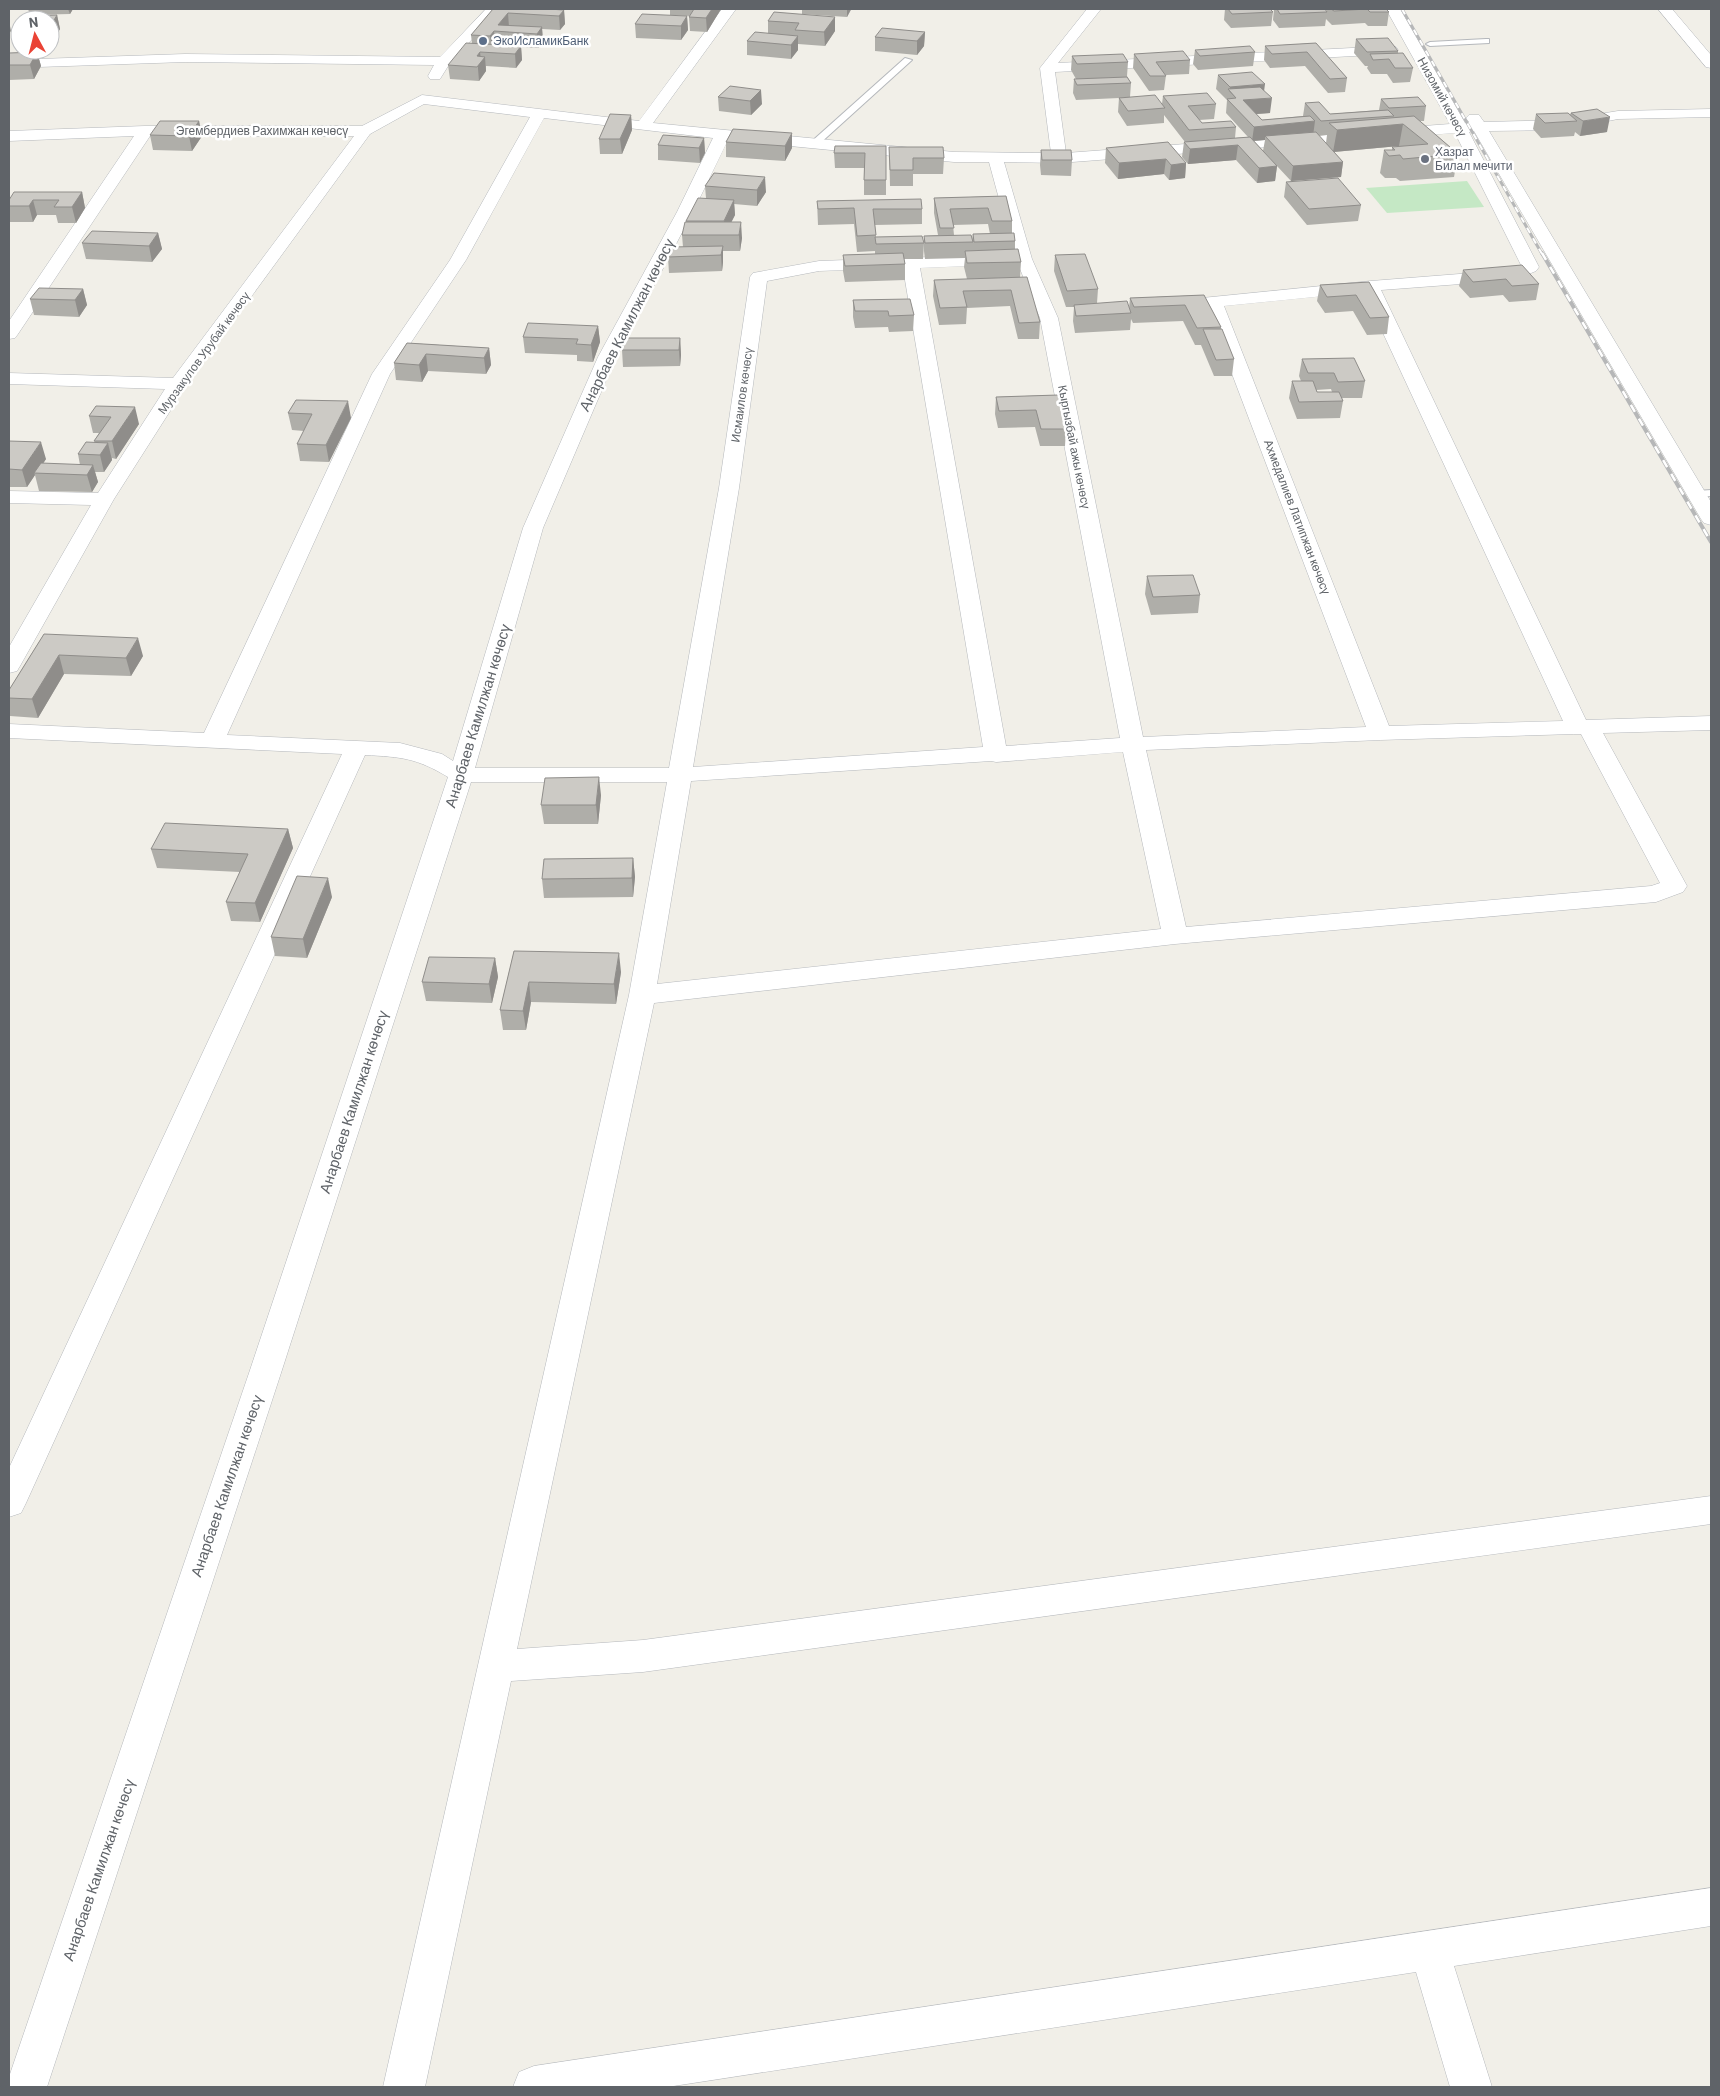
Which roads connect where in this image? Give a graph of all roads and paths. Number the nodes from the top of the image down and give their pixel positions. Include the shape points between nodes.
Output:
1 (493, 9) edge
2 (729, 9) edge
3 (1094, 9) edge
4 (1665, 9) edge
5 (1396, 11) edge
6 (1486, 41) dead end
7 (1423, 46) junction
8 (908, 60) dead end
9 (444, 61) junction
10 (9, 64) edge
11 (1711, 64) edge
12 (1047, 68) junction
13 (422, 99) junction
14 (539, 113) junction
15 (1711, 113) edge
16 (643, 126) junction
17 (1479, 127) junction
18 (1460, 128) junction
19 (145, 131) junction
20 (365, 131) junction
21 (723, 134) junction
22 (9, 136) edge
23 (814, 144) junction
24 (995, 157) junction
25 (1059, 158) junction
26 (1024, 259) junction
27 (911, 263) junction
28 (1371, 286) junction
29 (1214, 302) junction
30 (1156, 307) edge
31 (1068, 316) dead end
32 (1049, 318) junction
33 (9, 334) edge
34 (9, 378) edge
35 (178, 384) junction
36 (1704, 494) edge
37 (9, 497) edge
38 (104, 499) junction
39 (1711, 519) edge
40 (9, 666) edge
41 (1711, 723) edge
42 (1584, 728) junction
43 (9, 731) edge
44 (1380, 733) junction
45 (213, 740) junction
46 (1134, 744) junction
47 (357, 747) junction
48 (996, 755) junction
49 (461, 775) junction
50 (681, 775) junction
51 (1175, 936) junction
52 (642, 994) junction
53 (9, 1502) edge
54 (1711, 1510) edge
55 (496, 1666) junction
56 (1711, 1907) edge
57 (1429, 1950) junction
58 (26, 2087) edge
59 (404, 2087) edge
60 (534, 2087) edge
61 (1471, 2087) edge

1 - 9 street
2 - 16 street
3 - 12 street
4 - 11 street
5 - 7 street
6 - 7 lane
7 - 12 street
7 - 17 street
7 - 18 street, Низомий көчөсү
8 - 23 lane
9 - 10 street via 185,58
9 - 13 street
12 - 25 street
13 - 14 street
13 - 20 street, Мурзакулов Урубай көчөсү
14 - 16 street
14 - 45 street via 458,260 381,374
15 - 17 street via 1618,115 1563,125
16 - 21 street
17 - 18 street
17 - 36 street
18 - 25 street
18 - 28 street, Низомий көчөсү via 1530,267 1514,275
19 - 20 street, Эгембердиев Рахимжан көчөсү
19 - 22 street, Эгембердиев Рахимжан көчөсү
19 - 33 street
20 - 35 street, Мурзакулов Урубай көчөсү
21 - 23 street
21 - 49 street, Анарбаев Камилжан көчөсү via 607,358 533,528
23 - 24 street via 954,157
24 - 25 street
24 - 26 street, Кыргызбай ажы көчөсү
26 - 27 street, Исмаилов көчөсү
26 - 32 street, Кыргызбай ажы көчөсү
27 - 48 street
27 - 50 street, Исмаилов көчөсү via 819,266 759,277 729,488
28 - 29 street
28 - 42 street
29 - 30 street
29 - 44 street, Ахмедалиев Латипжан көчөсү
31 - 32 street
32 - 46 street, Кыргызбай ажы көчөсү
34 - 35 street
35 - 38 street, Мурзакулов Урубай көчөсү
36 - 39 street
37 - 38 street
38 - 40 street, Мурзакулов Урубай көчөсү
41 - 42 street
42 - 44 street
42 - 51 street via 1674,886 1656,894
43 - 45 street
44 - 46 street
45 - 47 street
46 - 48 street
46 - 51 street, Кыргызбай ажы көчөсү
47 - 49 street via 400,750 434,759
47 - 53 street
48 - 50 street
49 - 50 street
49 - 58 street, Анарбаев Камилжан көчөсү
50 - 52 street
51 - 52 street
52 - 55 street
54 - 55 street via 643,1656
55 - 59 street
56 - 57 street
57 - 60 street
57 - 61 street

